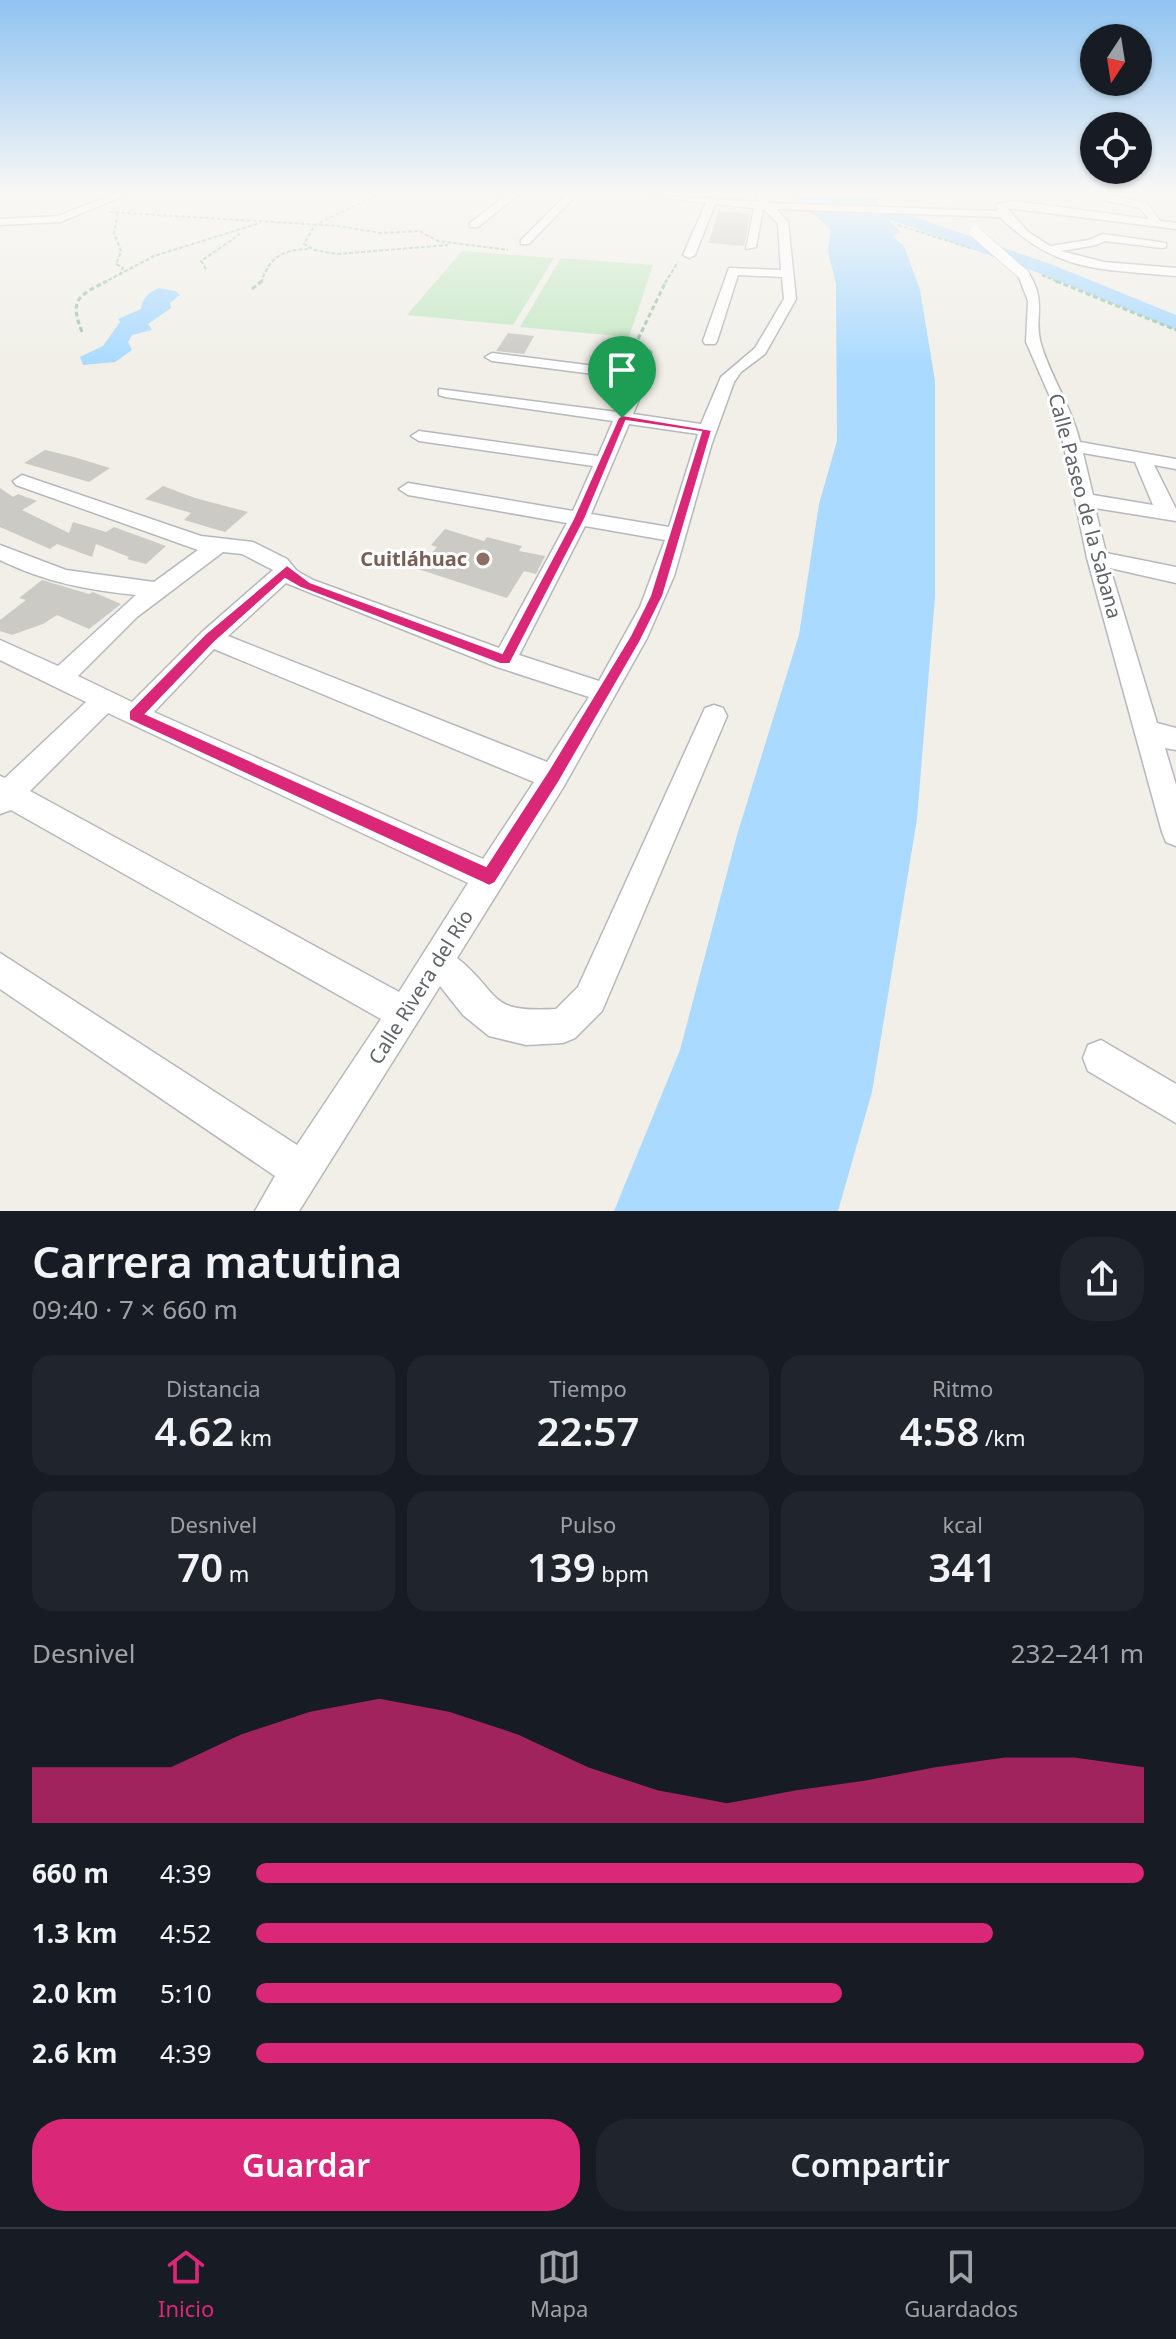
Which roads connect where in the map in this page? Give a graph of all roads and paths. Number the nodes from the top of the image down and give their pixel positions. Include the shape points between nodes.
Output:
1 (121, 252) edge
2 (168, 252) edge
3 (215, 252) edge
4 (288, 252) edge
5 (329, 252) edge
6 (365, 252) edge
7 (690, 252) edge
8 (786, 252) edge
9 (997, 252) edge
10 (1052, 252) edge
11 (689, 255) joint
12 (206, 269) dead end
13 (1176, 272) edge
14 (788, 274) junction
15 (119, 275) junction
16 (252, 289) dead end
17 (82, 332) dead end
18 (710, 341) dead end
19 (641, 347) joint
20 (492, 357) dead end
21 (641, 376) junction
22 (445, 392) dead end
23 (622, 418) junction
24 (707, 430) junction
25 (419, 436) dead end
26 (1073, 446) junction
27 (1142, 458) junction
28 (604, 462) junction
29 (1176, 464) edge
30 (22, 481) dead end
31 (408, 489) dead end
32 (1084, 500) junction
33 (1171, 514) edge
34 (579, 519) junction
35 (675, 535) junction
36 (220, 544) junction
37 (0, 552) edge
38 (1097, 558) junction
39 (287, 570) junction
40 (1176, 575) edge
41 (156, 590) junction
42 (210, 638) junction
43 (0, 649) edge
44 (505, 660) junction
45 (60, 679) junction
46 (603, 692) junction
47 (104, 701) junction
48 (135, 715) junction
49 (714, 716) dead end
50 (1146, 732) junction
51 (1176, 739) edge
52 (554, 777) junction
53 (3, 794) edge
54 (1176, 832) edge
55 (489, 877) junction
56 (437, 962) junction
57 (0, 969) edge
58 (405, 1014) junction
59 (1101, 1058) dead end
60 (1176, 1105) edge
61 (303, 1172) junction
62 (275, 1211) edge

1 - 15 path
2 - 15 path
3 - 12 path via 201,261
4 - 16 path via 274,257 261,283
5 - 6 path
7 - 11 street
8 - 14 street, Calle Rivera del Río
9 - 26 street, Calle Paseo de la Sabana, bridge via 1031,287 1033,342 1065,413
10 - 13 street via 1072,263
11 - 19 path via 674,265
14 - 18 street via 733,271
14 - 24 street, Calle Rivera del Río via 790,299 758,354 732,369
15 - 17 path via 74,302
19 - 21 street
20 - 21 street
21 - 23 street
22 - 23 street
23 - 24 street
23 - 28 street
24 - 35 street, Calle Rivera del Río
25 - 28 street
26 - 27 street
26 - 32 street, Calle Paseo de la Sabana
27 - 29 street
27 - 33 street
28 - 34 street
30 - 36 street via 199,543
31 - 34 street
32 - 33 street
32 - 38 street, Calle Paseo de la Sabana
34 - 35 street
34 - 44 street
35 - 46 street, Calle Rivera del Río via 657,596
36 - 39 street via 246,547
36 - 41 street
37 - 41 street via 77,581
38 - 40 street
38 - 50 street, Calle Paseo de la Sabana
39 - 42 street
39 - 44 street via 305,585
41 - 45 street
42 - 48 street
42 - 52 street
43 - 45 street
44 - 46 street
45 - 47 street
46 - 52 street, Calle Rivera del Río
47 - 48 street
47 - 53 street
48 - 55 street
49 - 56 street via 590,999 563,1026 501,1024
50 - 51 street
50 - 54 street, Calle Paseo de la Sabana
52 - 55 street, Calle Rivera del Río
53 - 58 street
55 - 56 street, Calle Rivera del Río
56 - 58 street, Calle Rivera del Río
57 - 61 street
58 - 61 street, Calle Rivera del Río
59 - 60 street
61 - 62 street, Calle Rivera del Río

